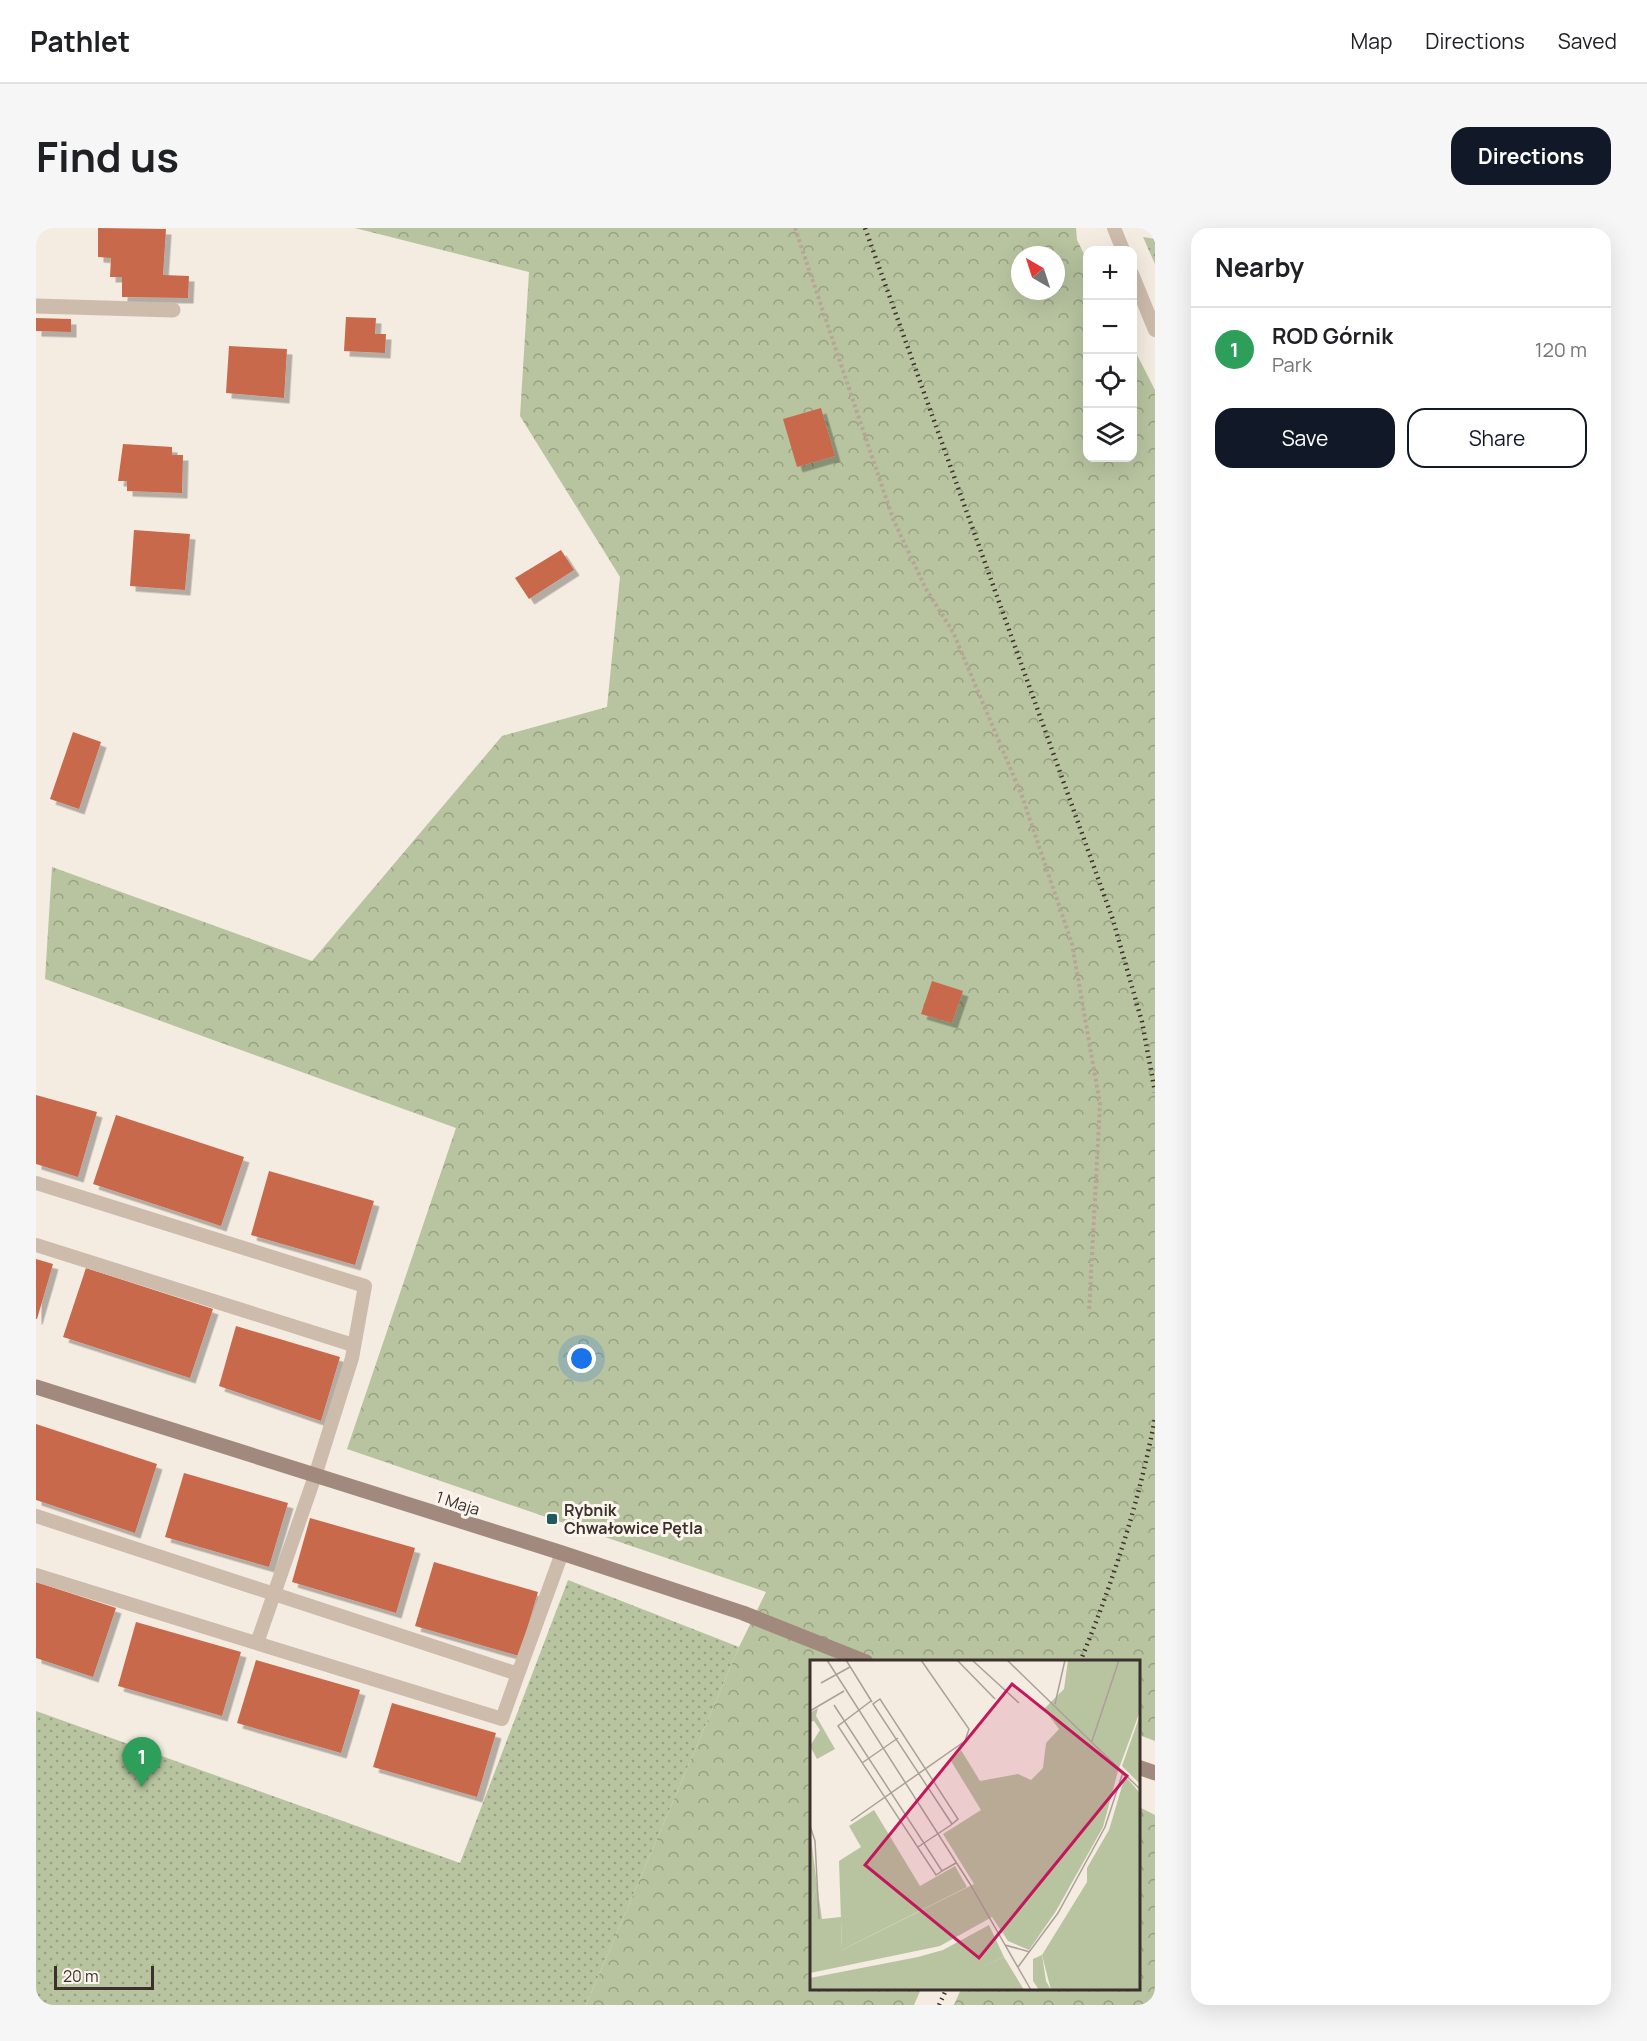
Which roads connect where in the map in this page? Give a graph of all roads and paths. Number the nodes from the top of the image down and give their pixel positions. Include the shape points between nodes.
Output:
1 (795, 228) edge
2 (1114, 228) edge
3 (1121, 246) edge
4 (1137, 286) edge
5 (36, 306) edge
6 (173, 310) dead end
7 (1155, 330) edge
8 (36, 1183) edge
9 (36, 1245) edge
10 (1089, 1312) dead end
11 (353, 1345) junction
12 (36, 1387) edge
13 (315, 1476) junction
14 (36, 1516) edge
15 (562, 1553) junction
16 (36, 1575) edge
17 (274, 1594) junction
18 (257, 1643) junction
19 (861, 1660) edge
20 (518, 1674) junction
21 (1140, 1768) edge
22 (1155, 1773) edge

1 - 10 path via 889,508 926,589 953,632 1022,796 1072,944 1100,1104
2 - 3 lane
4 - 7 lane
5 - 6 street
8 - 11 lane via 365,1286
9 - 11 lane
11 - 13 lane
12 - 13 main road, 1 Maja
13 - 15 main road, 1 Maja
13 - 17 lane
14 - 17 lane
15 - 19 main road, 1 Maja via 743,1613
15 - 20 lane
16 - 18 lane
17 - 18 lane
17 - 20 lane
18 - 20 lane via 502,1719
21 - 22 main road

